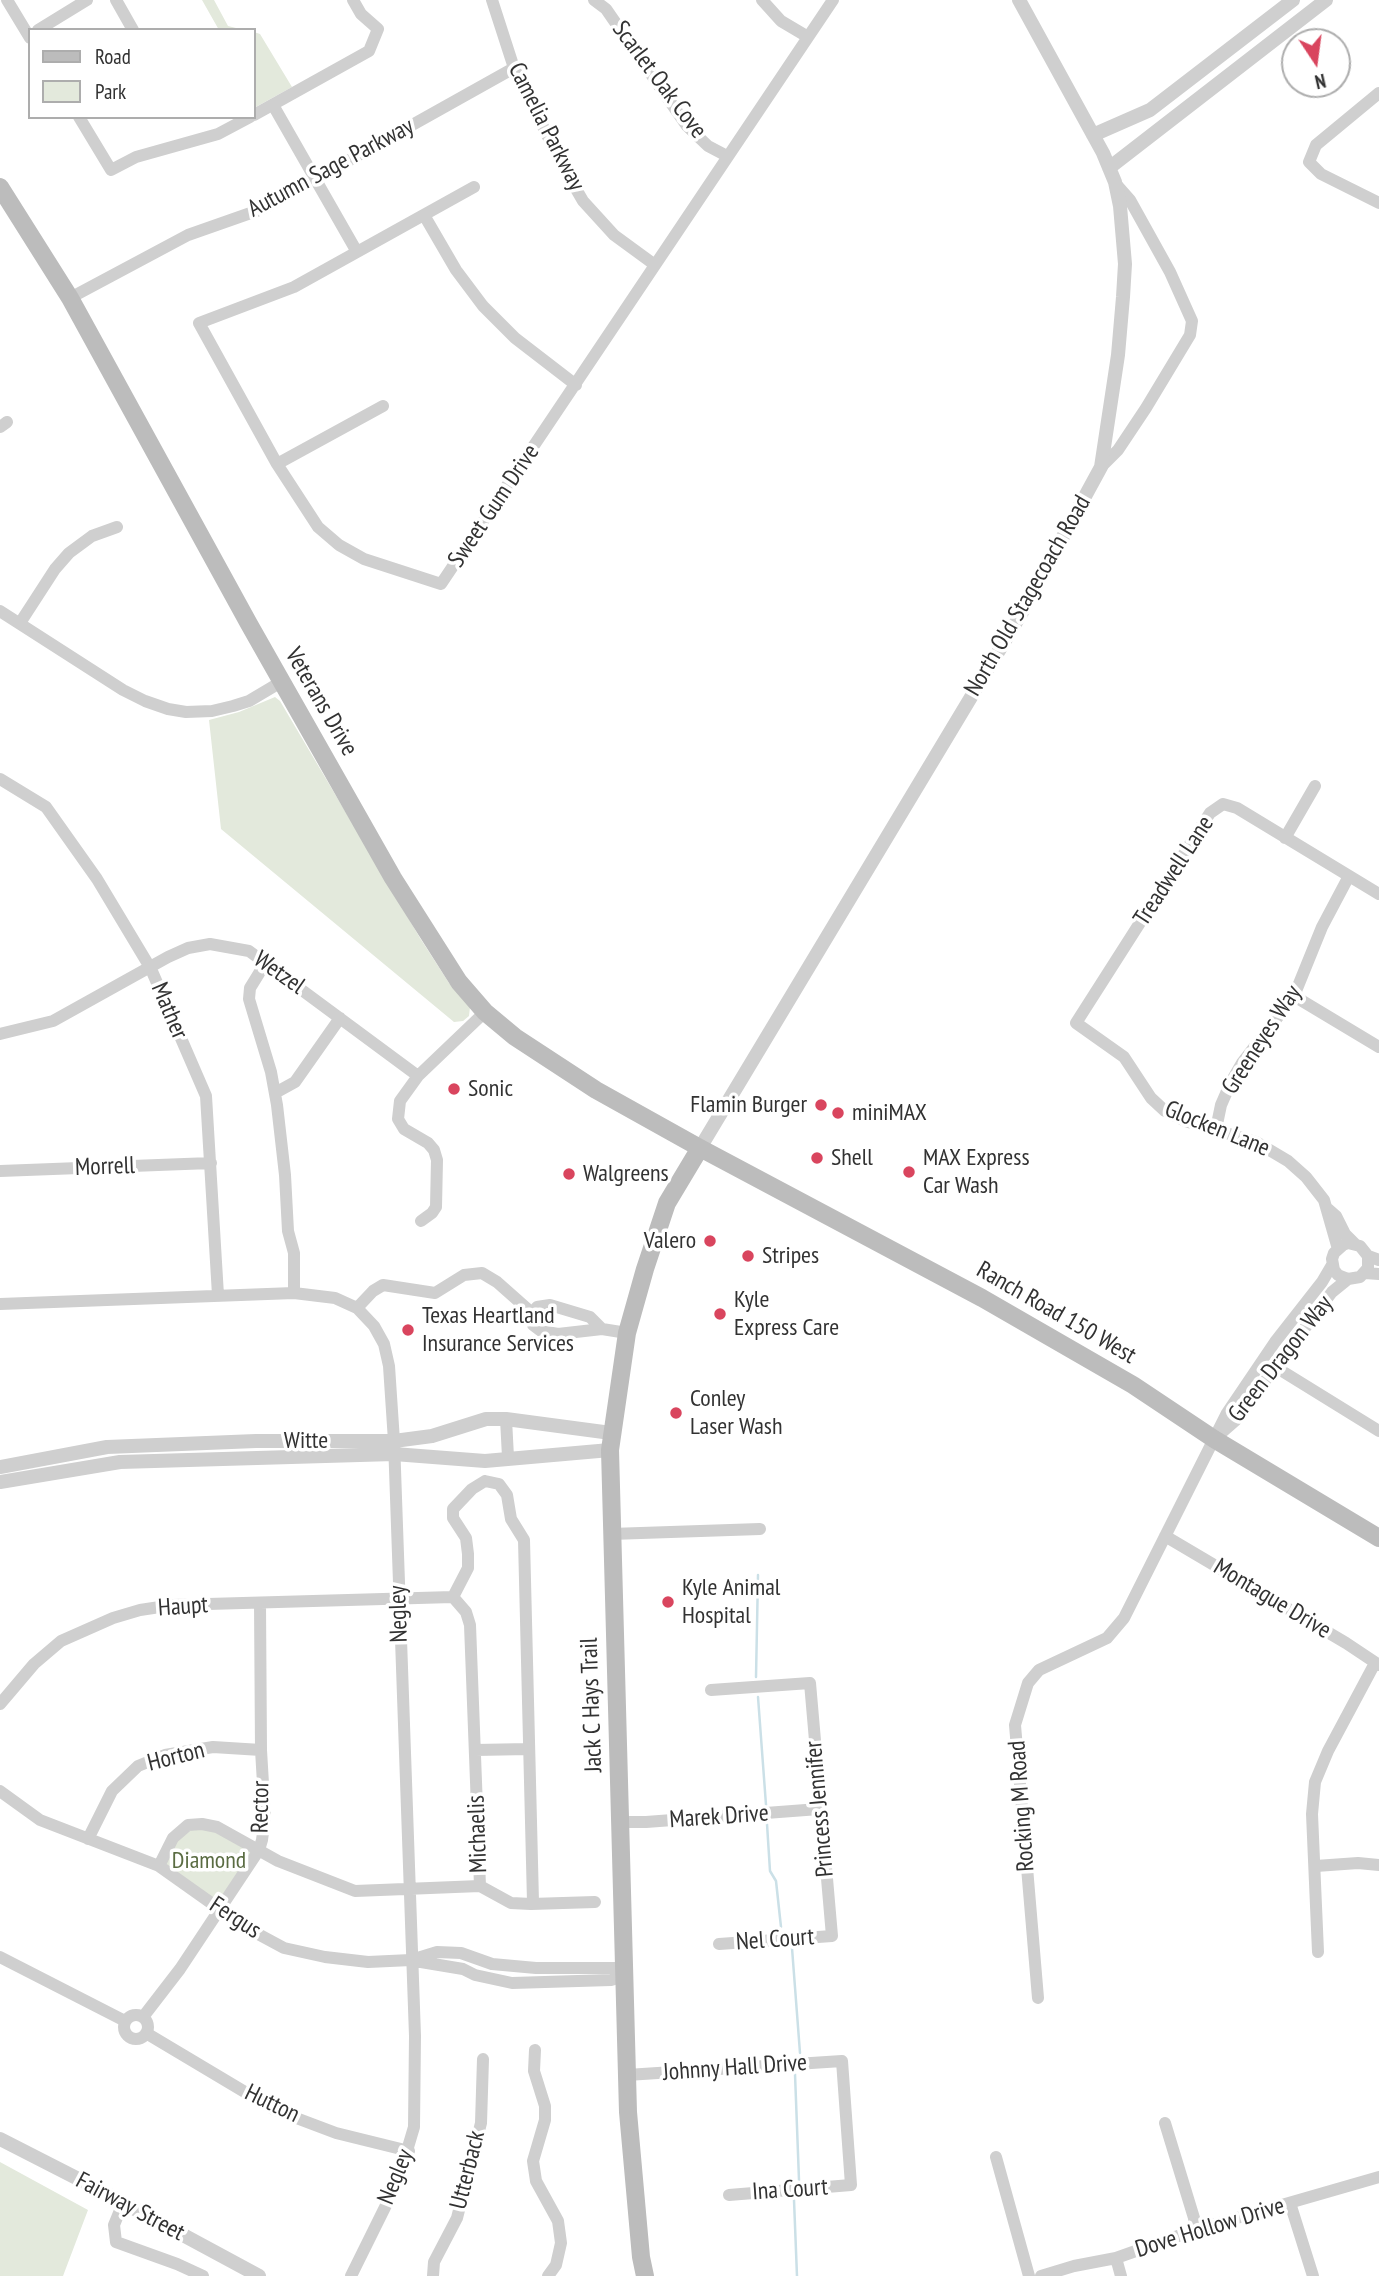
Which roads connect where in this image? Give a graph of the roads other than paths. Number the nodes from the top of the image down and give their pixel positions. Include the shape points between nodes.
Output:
1 (7, 0) edge
2 (87, 0) edge
3 (116, 0) edge
4 (354, 0) edge
5 (492, 0) edge
6 (594, 0) edge
7 (762, 0) edge
8 (833, 0) edge
9 (1019, 0) edge
10 (1293, 0) edge
11 (1326, 0) edge
12 (42, 28) edge
13 (132, 28) edge
14 (28, 31) edge
15 (808, 37) junction
16 (514, 68) junction
17 (1379, 93) edge
18 (273, 105) junction
19 (256, 114) edge
20 (80, 119) edge
21 (246, 119) edge
22 (1093, 135) junction
23 (727, 156) junction
24 (1112, 175) junction
25 (315, 180) junction
26 (0, 187) edge
27 (474, 187) dead end
28 (1379, 203) edge
29 (424, 215) junction
30 (357, 252) junction
31 (655, 265) junction
32 (70, 298) junction
33 (576, 385) junction
34 (383, 405) dead end
35 (277, 464) junction
36 (1101, 467) junction
37 (117, 527) dead end
38 (0, 611) edge
39 (19, 623) junction
40 (281, 682) junction
41 (0, 779) edge
42 (1315, 786) dead end
43 (1285, 838) junction
44 (1349, 876) junction
45 (1379, 894) edge
46 (267, 962) junction
47 (151, 969) junction
48 (1294, 996) junction
49 (485, 1013) junction
50 (340, 1018) junction
51 (1076, 1023) joint
52 (0, 1034) edge
53 (1379, 1048) edge
54 (418, 1076) junction
55 (275, 1093) junction
56 (1216, 1129) junction
57 (700, 1148) junction
58 (211, 1163) junction
59 (0, 1171) edge
60 (1328, 1209) junction
61 (421, 1221) dead end
62 (1355, 1244) junction
63 (1338, 1249) junction
64 (1373, 1258) edge
65 (1332, 1265) junction
66 (1364, 1273) junction
67 (1379, 1274) edge
68 (1349, 1279) junction
69 (294, 1293) junction
70 (218, 1295) junction
71 (0, 1304) edge
72 (356, 1308) junction
73 (532, 1313) junction
74 (603, 1329) junction
75 (627, 1333) junction
76 (1262, 1359) junction
77 (1274, 1367) junction
78 (506, 1419) junction
79 (1379, 1431) edge
80 (1214, 1439) junction
81 (610, 1441) junction
82 (171, 1444) junction
83 (394, 1447) junction
84 (66, 1455) junction
85 (508, 1457) junction
86 (171, 1460) junction
87 (485, 1461) junction
88 (0, 1468) edge
89 (71, 1470) junction
90 (485, 1481) junction
91 (0, 1482) edge
92 (760, 1529) dead end
93 (611, 1534) junction
94 (1164, 1536) junction
95 (1379, 1538) edge
96 (453, 1597) junction
97 (398, 1598) junction
98 (260, 1604) junction
99 (1377, 1664) edge
100 (710, 1690) dead end
101 (0, 1704) edge
102 (529, 1749) junction
103 (261, 1750) junction
104 (475, 1750) junction
105 (0, 1791) edge
106 (819, 1809) junction
107 (620, 1822) junction
108 (88, 1839) junction
109 (259, 1850) junction
110 (1379, 1865) edge
111 (159, 1866) junction
112 (1316, 1866) junction
113 (480, 1885) junction
114 (409, 1887) junction
115 (595, 1902) dead end
116 (531, 1904) junction
117 (219, 1909) junction
118 (832, 1936) joint
119 (719, 1944) dead end
120 (1318, 1952) dead end
121 (0, 1957) edge
122 (411, 1960) junction
123 (625, 1976) junction
124 (1038, 1998) dead end
125 (143, 2017) junction
126 (125, 2021) junction
127 (146, 2033) junction
128 (535, 2050) dead end
129 (483, 2059) dead end
130 (628, 2075) junction
131 (1165, 2123) dead end
132 (0, 2138) edge
133 (409, 2151) junction
134 (996, 2157) dead end
135 (1379, 2177) edge
136 (851, 2185) joint
137 (729, 2195) dead end
138 (123, 2203) junction
139 (1290, 2203) junction
140 (1195, 2230) junction
141 (1116, 2258) junction
142 (203, 2276) edge
143 (259, 2276) edge
144 (351, 2276) edge
145 (433, 2276) edge
146 (548, 2276) edge
147 (645, 2276) edge
148 (1029, 2276) edge
149 (1041, 2276) edge
150 (1121, 2276) edge
151 (1313, 2276) edge

1 - 14 street
2 - 12 street
3 - 13 street
4 - 18 street via 361,14 378,29 369,51
5 - 16 street, Camelia Parkway
6 - 23 street, Scarlet Oak Cove via 606,9 687,126
7 - 15 street via 781,21
8 - 15 street, Sweet Gum Drive
9 - 22 street, North Old Stagecoach Road
10 - 22 street via 1150,110
11 - 24 street
15 - 23 street, Sweet Gum Drive
16 - 25 street, Autumn Sage Parkway
16 - 31 street, Camelia Parkway via 583,201 614,235
17 - 28 street via 1316,145 1309,162 1321,174
18 - 19 street
18 - 25 street
20 - 21 street via 111,170 136,157 218,134
22 - 24 street, North Old Stagecoach Road
23 - 31 street, Sweet Gum Drive
24 - 36 street, North Old Stagecoach Road via 1120,206 1124,297
24 - 36 street via 1157,248 1192,321 1189,335 1146,408
25 - 30 street
25 - 32 street, Autumn Sage Parkway via 262,209 188,234
26 - 32 main road, Veterans Drive
27 - 29 street, Sweet Gum Drive
29 - 30 street, Sweet Gum Drive
29 - 33 street via 483,306 515,338
30 - 35 street, Sweet Gum Drive via 294,287 199,323
31 - 33 street, Sweet Gum Drive
32 - 40 main road, Veterans Drive
33 - 35 street, Sweet Gum Drive via 442,584 364,559 339,545 318,527
34 - 35 street
36 - 57 street, North Old Stagecoach Road via 1021,614
37 - 39 street via 92,536 69,553
38 - 39 street
39 - 40 street via 123,690 168,709 212,711 233,706
40 - 49 main road, Veterans Drive via 393,878 459,982
41 - 47 street, Mather via 46,807 97,879
42 - 43 street
43 - 44 street, Treadwell Lane
43 - 51 street, Treadwell Lane via 1229,804 1216,807
44 - 45 street, Treadwell Lane
44 - 48 street, Greeneyes Way
46 - 47 street, Wetzel via 249,951 211,944 188,948
46 - 50 street, Wetzel
46 - 55 street via 250,988 249,999
47 - 52 street, Wetzel via 53,1021
47 - 58 street, Mather via 206,1096
48 - 53 street
48 - 56 street, Greeneyes Way via 1242,1063 1221,1105
49 - 54 street
49 - 57 main road, Veterans Drive via 596,1090
50 - 54 street, Wetzel
50 - 55 street via 295,1082
51 - 56 street, Glocken Lane via 1125,1057 1151,1098 1165,1111
54 - 61 street via 400,1101 398,1119 404,1129 428,1143 437,1160 436,1207
55 - 69 street
56 - 60 street, Glocken Lane via 1280,1155 1306,1177
57 - 75 main road, Jack C Hays Trail via 667,1203
57 - 80 main road, Ranch Road 150 West via 982,1298 1133,1385
58 - 59 street, Morrell
58 - 70 street, Mather
60 - 62 street, Glocken Lane
60 - 63 street, Glocken Lane
62 - 63 street
62 - 64 street
63 - 65 street
64 - 66 street
65 - 68 street via 1338,1275
65 - 76 street, Green Dragon Way
66 - 67 street
66 - 68 street
68 - 77 street, Green Dragon Way via 1332,1292
69 - 70 street
69 - 72 street via 335,1298
70 - 71 street
72 - 73 street via 383,1285 435,1293 464,1275 482,1273
72 - 83 street, Negley via 384,1344 390,1366
73 - 74 street via 550,1305 590,1317
73 - 74 street via 533,1325 541,1332
74 - 75 street
75 - 81 main road, Jack C Hays Trail
76 - 77 street
76 - 80 street, Green Dragon Way
77 - 79 street
77 - 80 street, Green Dragon Way via 1236,1420
78 - 81 street, Witte
78 - 83 street, Witte via 486,1419
78 - 85 street
80 - 94 street, Rocking M Road
80 - 95 main road, Ranch Road 150 West
81 - 85 street, Witte
81 - 93 main road, Jack C Hays Trail
82 - 83 street, Witte via 256,1441
82 - 84 street, Witte via 107,1447
82 - 86 street
83 - 86 street, Witte
83 - 87 street, Witte
83 - 97 street, Negley
84 - 88 street, Witte
84 - 89 street
85 - 87 street, Witte
86 - 89 street, Witte
87 - 90 street
89 - 91 street, Witte
90 - 96 street via 453,1509 453,1518 466,1538 468,1568
90 - 102 street via 499,1485 507,1495 511,1519 524,1540
92 - 93 street
93 - 107 main road, Jack C Hays Trail
94 - 99 street, Montague Drive
94 - 124 street, Rocking M Road via 1124,1618 1107,1638 1039,1670 1028,1682 1016,1724
96 - 97 street, Haupt
96 - 104 street, Michaelis via 470,1625
97 - 98 street, Haupt
97 - 114 street, Negley
98 - 101 street, Haupt via 173,1605 113,1618 61,1642 34,1664
98 - 103 street, Rector
99 - 112 street via 1315,1782
100 - 106 street, Princess Jennifer via 810,1682
102 - 104 street
102 - 116 street
103 - 108 street, Horton via 213,1747 165,1755 138,1766 112,1791
103 - 109 street, Rector via 265,1817
104 - 113 street, Michaelis
105 - 108 street, Fergus via 40,1820
106 - 107 street, Marek Drive
106 - 118 street, Princess Jennifer
107 - 123 main road, Jack C Hays Trail
108 - 111 street, Fergus
109 - 111 street via 217,1827 188,1825 173,1838
109 - 114 street via 355,1891
109 - 117 street, Rector
110 - 112 street
111 - 117 street, Fergus
112 - 120 street
113 - 114 street
113 - 116 street, Michaelis via 511,1903
114 - 122 street, Negley
115 - 116 street, Michaelis
117 - 122 street, Fergus via 284,1948 368,1962
117 - 125 street, Rector
118 - 119 street, Nel Court
121 - 126 street
122 - 123 street, Fergus via 437,1952 461,1953 502,1966 615,1968
122 - 133 street, Negley via 415,2036 414,2127
123 - 130 main road, Jack C Hays Trail
125 - 126 street via 134,2015
125 - 127 street via 148,2022
126 - 127 street via 128,2036 140,2038
127 - 133 street, Hutton via 275,2110 336,2133
128 - 146 street via 534,2071 545,2113 533,2161 536,2181 558,2221 561,2243
129 - 145 street, Utterback via 481,2123 457,2218 434,2262
130 - 136 street, Johnny Hall Drive via 842,2061
130 - 147 main road, Jack C Hays Trail via 631,2162
131 - 140 street
132 - 138 street, Fairway Street
133 - 144 street, Negley
134 - 148 street
135 - 139 street, Dove Hollow Drive
136 - 137 street, Ina Court
138 - 142 street via 114,2225 116,2242
138 - 143 street, Fairway Street
139 - 140 street, Dove Hollow Drive
139 - 151 street
140 - 141 street, Dove Hollow Drive
141 - 149 street, Dove Hollow Drive
141 - 150 street

